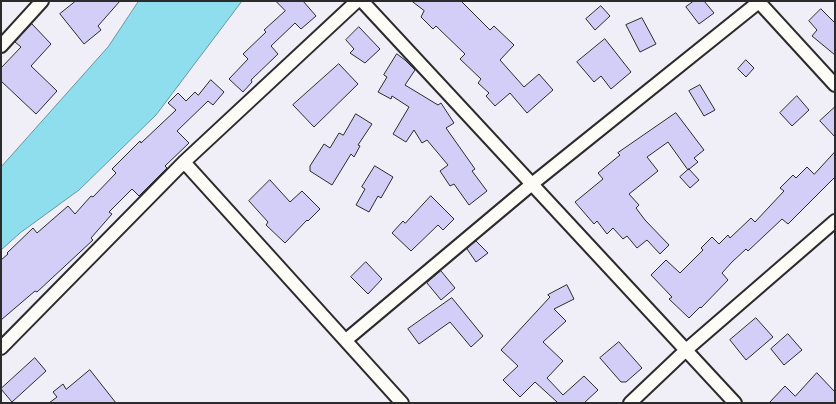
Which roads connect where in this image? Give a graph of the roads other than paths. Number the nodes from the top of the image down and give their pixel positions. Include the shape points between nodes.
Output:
1 (42, 1) edge
2 (357, 1) edge
3 (362, 1) edge
4 (759, 2) edge
5 (1, 46) edge
6 (835, 85) edge
7 (184, 162) junction
8 (532, 184) junction
9 (835, 221) edge
10 (346, 340) junction
11 (1, 348) edge
12 (686, 350) junction
13 (402, 403) edge
14 (630, 403) edge
15 (735, 403) edge

1 - 5 street
2 - 7 street
3 - 8 street
4 - 6 street
4 - 8 street
7 - 10 street
7 - 11 street
8 - 10 street
8 - 12 street
9 - 12 street
10 - 13 street
12 - 14 street
12 - 15 street

